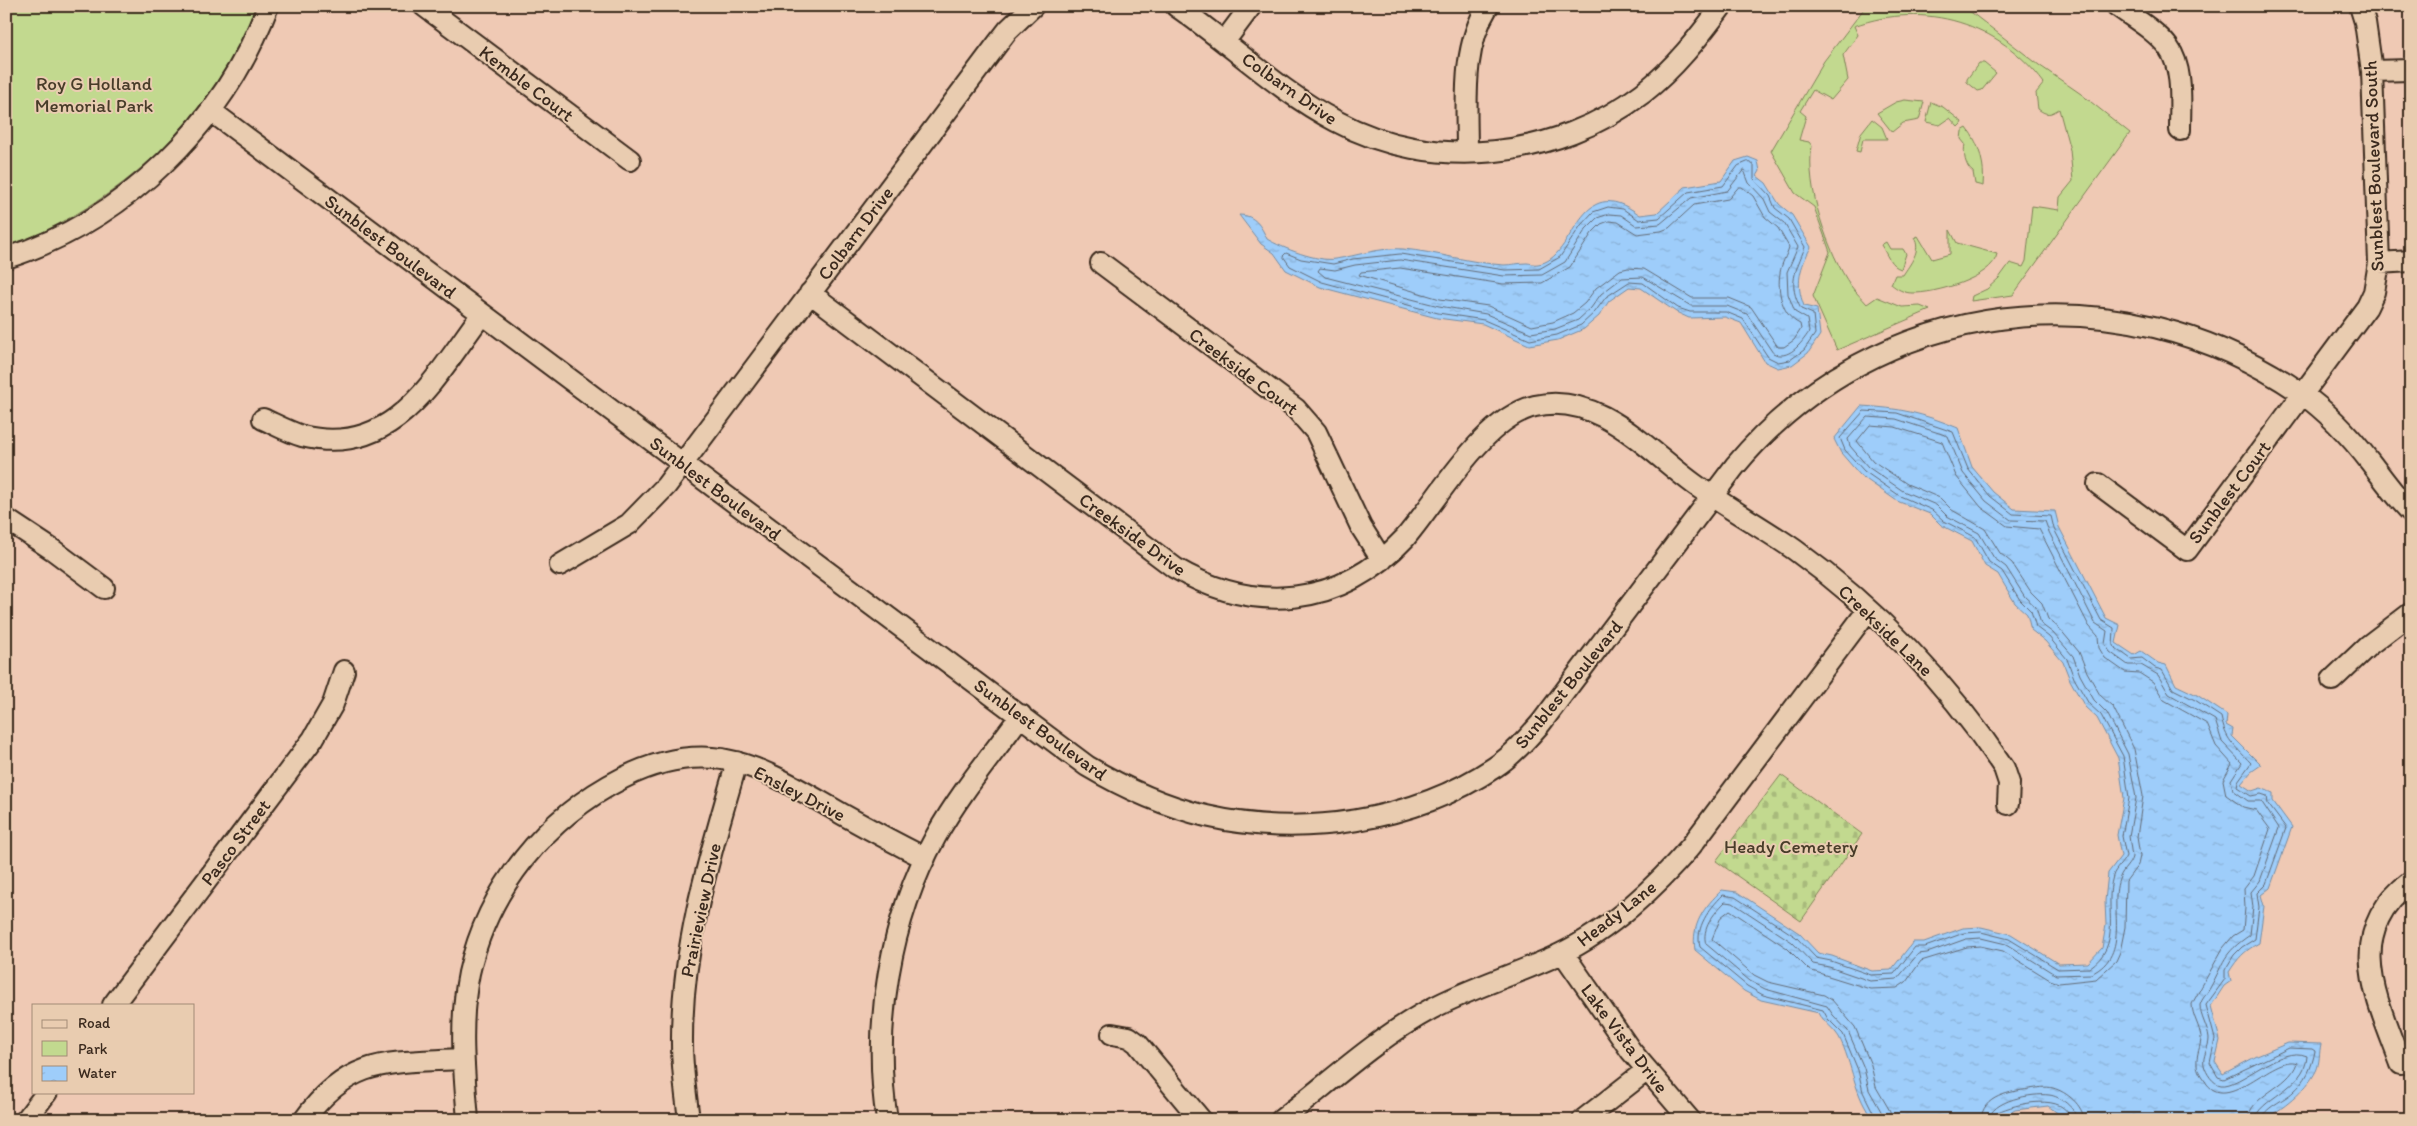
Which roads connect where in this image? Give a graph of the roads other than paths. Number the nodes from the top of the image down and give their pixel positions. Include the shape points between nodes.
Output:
1 (268, 6) edge
2 (424, 6) edge
3 (1034, 6) edge
4 (1176, 6) edge
5 (1251, 6) edge
6 (1488, 6) edge
7 (1722, 6) edge
8 (2117, 6) edge
9 (2360, 6) edge
10 (1224, 42) junction
11 (2411, 70) edge
12 (2372, 71) junction
13 (210, 111) junction
14 (2180, 130) dead end
15 (1467, 152) junction
16 (630, 160) dead end
17 (6, 258) edge
18 (2411, 261) edge
19 (1101, 263) dead end
20 (2379, 263) junction
21 (810, 294) junction
22 (482, 314) junction
23 (2302, 394) junction
24 (263, 419) dead end
25 (683, 464) junction
26 (2098, 484) dead end
27 (1712, 497) junction
28 (2411, 512) edge
29 (6, 519) edge
30 (1382, 560) junction
31 (560, 565) dead end
32 (104, 588) dead end
33 (1868, 610) junction
34 (2411, 613) edge
35 (344, 671) dead end
36 (2332, 680) dead end
37 (1021, 715) junction
38 (737, 762) junction
39 (2008, 804) dead end
40 (925, 858) junction
41 (2411, 881) edge
42 (1563, 953) junction
43 (113, 1004) edge
44 (1112, 1034) dead end
45 (462, 1059) junction
46 (2401, 1064) dead end
47 (1647, 1070) junction
48 (46, 1094) edge
49 (26, 1120) edge
50 (304, 1120) edge
51 (468, 1120) edge
52 (689, 1120) edge
53 (887, 1120) edge
54 (1200, 1120) edge
55 (1281, 1120) edge
56 (1583, 1120) edge
57 (1690, 1120) edge

1 - 13 street via 248,52
2 - 16 street, Kemble Court
3 - 21 street, Colbarn Drive via 1008,30
4 - 10 street, Colbarn Drive
5 - 10 street
6 - 15 street via 1476,31 1469,61
7 - 15 street, Colbarn Drive via 1672,68 1605,118 1536,144
8 - 14 street via 2160,38 2174,56 2180,93
9 - 12 street, Sunblest Boulevard South
10 - 15 street, Colbarn Drive via 1337,122 1398,144 1426,150
11 - 12 street
12 - 20 street, Sunblest Boulevard South
13 - 17 street via 166,162 104,211 64,234
13 - 22 street, Sunblest Boulevard
18 - 20 street
19 - 30 street, Creekside Court via 1307,419 1361,527
20 - 23 street, Sunblest Boulevard South via 2374,292 2367,307
21 - 25 street, Colbarn Drive
21 - 30 street, Creekside Drive via 1175,568 1195,579 1239,595 1294,597 1343,584
22 - 24 street via 411,408 393,422 356,438 318,439 300,436
22 - 25 street, Sunblest Boulevard
23 - 26 street, Sunblest Court via 2186,550
23 - 27 street, Sunblest Boulevard via 2227,353 2149,325 2067,315 1991,319 1911,341 1874,356 1831,380 1770,428
23 - 28 street, Sunblest Boulevard via 2344,431
25 - 31 street, Colbarn Drive via 654,500 629,524
25 - 37 street, Sunblest Boulevard
27 - 30 street, Creekside Drive via 1599,414 1581,407 1543,404 1510,416 1490,431 1406,538
27 - 33 street, Creekside Lane via 1794,550
27 - 37 street, Sunblest Boulevard via 1522,745 1478,777 1403,809 1357,820 1302,825 1250,823 1205,815 1155,800 1110,780
29 - 32 street
33 - 39 street, Creekside Lane via 1930,671 1971,721 2004,768 2009,783
33 - 42 street, Heady Lane via 1679,860 1623,913
34 - 36 street via 2369,645
35 - 43 street, Pasco Street via 333,704 313,739
37 - 40 street via 956,803
38 - 40 street, Ensley Drive via 782,780
38 - 45 street, Ensley Drive via 692,758 642,770 599,791 550,828 510,879 483,930 467,987
38 - 52 street, Prairieview Drive via 701,890 686,971 682,1045
40 - 53 street via 904,911 888,986 883,1041
41 - 46 street via 2382,910 2370,950 2375,992
42 - 47 street, Lake Vista Drive via 1597,1005
42 - 55 street, Heady Lane via 1418,1016
44 - 54 street via 1137,1043
45 - 50 street via 398,1063 357,1071 325,1093
45 - 51 street, Ensley Drive
47 - 56 street
47 - 57 street, Lake Vista Drive
48 - 49 street

